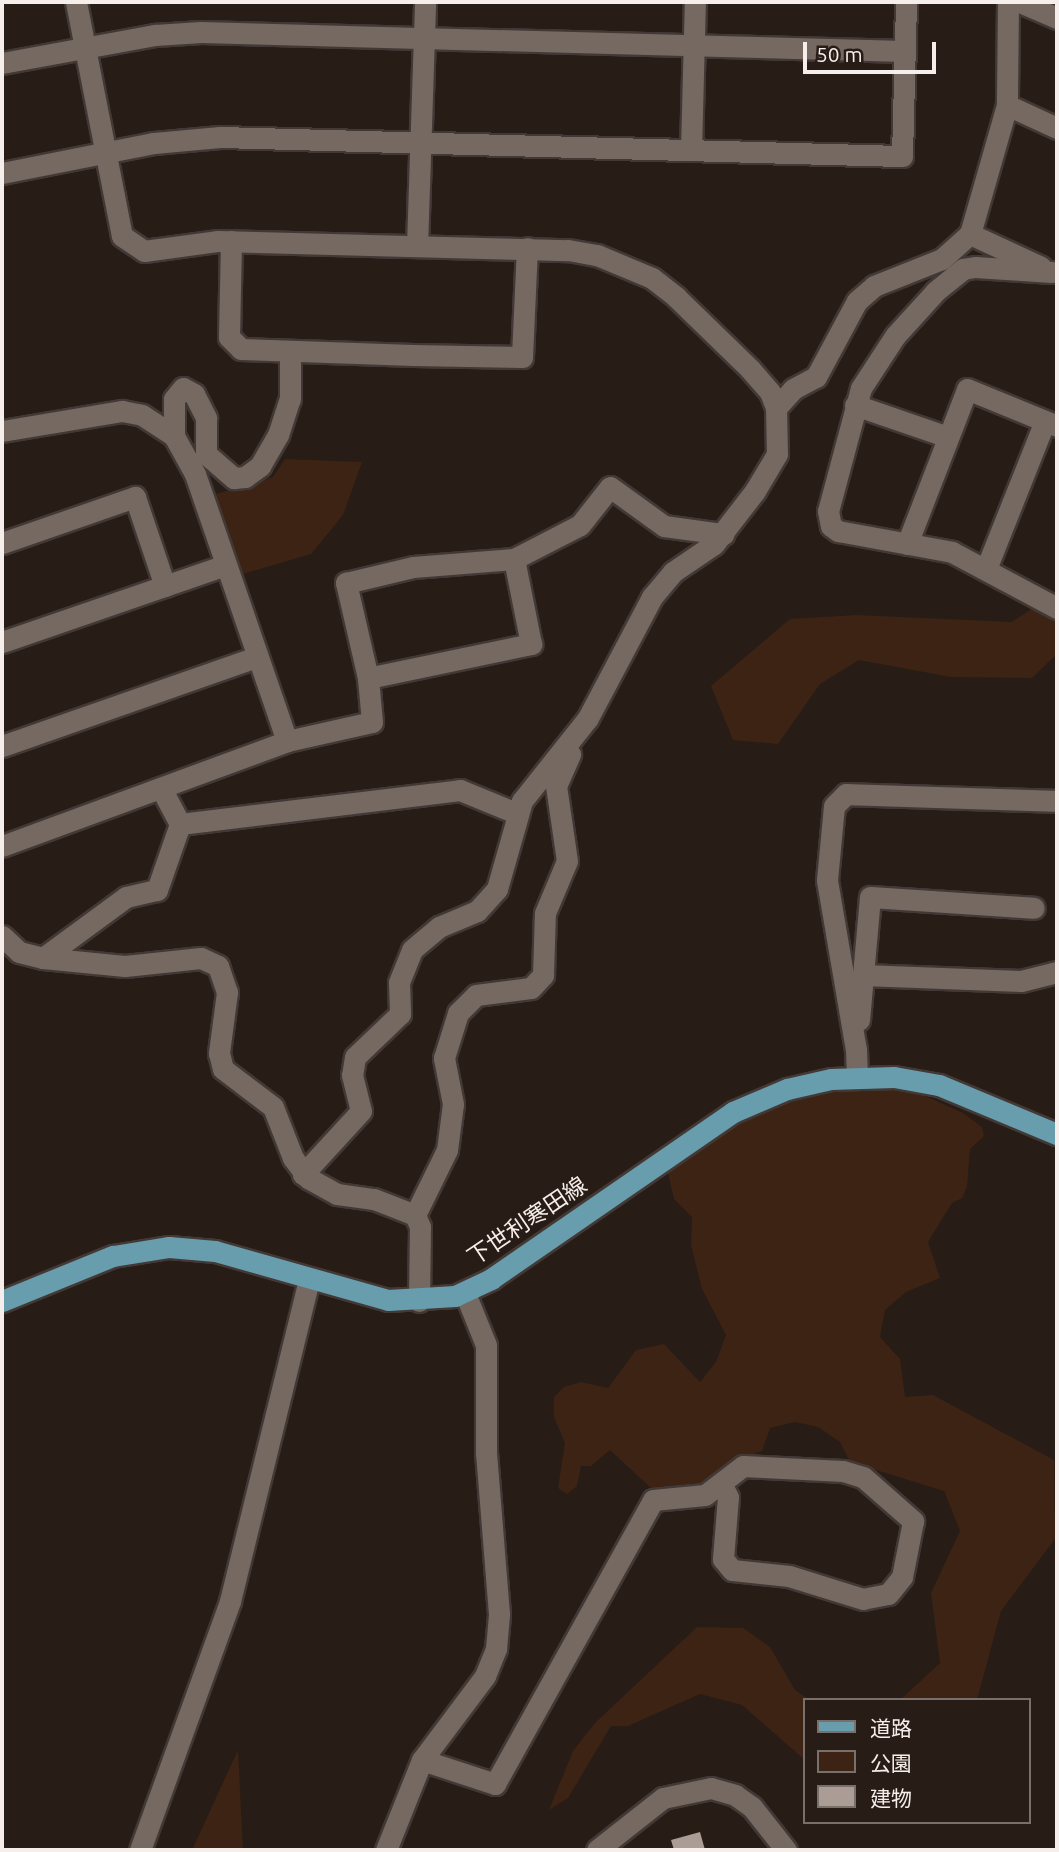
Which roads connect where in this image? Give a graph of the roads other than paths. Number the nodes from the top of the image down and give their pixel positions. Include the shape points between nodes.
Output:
1 (76, 2) edge
2 (425, 2) edge
3 (695, 2) edge
4 (906, 2) edge
5 (1008, 2) edge
6 (1020, 2) edge
7 (1057, 18) edge
8 (424, 38) junction
9 (694, 45) junction
10 (85, 47) junction
11 (905, 51) junction
12 (2, 63) edge
13 (1007, 106) junction
14 (1057, 128) edge
15 (421, 142) junction
16 (691, 150) junction
17 (106, 153) junction
18 (2, 173) edge
19 (970, 234) junction
20 (231, 241) junction
21 (418, 246) junction
22 (527, 248) junction
23 (1055, 274) edge
24 (290, 352) junction
25 (855, 405) junction
26 (776, 408) junction
27 (1051, 423) edge
28 (2, 431) edge
29 (174, 436) junction
30 (948, 437) junction
31 (723, 534) junction
32 (2, 543) edge
33 (907, 544) junction
34 (514, 559) junction
35 (225, 565) junction
36 (986, 569) junction
37 (165, 586) junction
38 (1057, 608) edge
39 (2, 642) edge
40 (256, 657) junction
41 (368, 678) junction
42 (594, 708) junction
43 (287, 741) junction
44 (2, 746) edge
45 (161, 788) junction
46 (1057, 801) edge
47 (516, 813) junction
48 (180, 824) junction
49 (2, 846) edge
50 (1034, 908) dead end
51 (2, 936) edge
52 (43, 958) junction
53 (1057, 972) edge
54 (863, 975) junction
55 (856, 1050) junction
56 (857, 1077) junction
57 (1057, 1135) edge
58 (303, 1174) junction
59 (415, 1215) junction
60 (309, 1279) junction
61 (465, 1293) junction
62 (2, 1301) edge
63 (419, 1301) junction
64 (722, 1485) junction
65 (422, 1760) junction
66 (140, 1850) edge
67 (386, 1850) edge
68 (597, 1850) edge
69 (786, 1850) edge

1 - 10 street
2 - 8 street
3 - 9 street
4 - 11 street
5 - 13 street
6 - 7 street
8 - 9 street
8 - 10 street via 201,32
8 - 15 street
9 - 11 street
9 - 16 street
10 - 12 street
10 - 17 street
11 - 16 street via 902,156
13 - 14 street
13 - 19 street
15 - 16 street
15 - 17 street via 220,136
15 - 21 street
17 - 18 street
17 - 20 street via 122,236 144,251
19 - 23 street
19 - 26 street via 942,259 874,286 857,301 816,377 793,389
20 - 21 street
20 - 24 street via 229,337 241,349
21 - 22 street
22 - 24 street via 522,357
22 - 26 street via 597,255 652,278 750,369 770,392
23 - 25 street via 975,267 953,276 895,335
24 - 29 street via 290,399 278,435 253,472 234,478 206,454 206,418 194,394 183,388 174,399
25 - 30 street
25 - 33 street via 828,503 831,526 849,535
26 - 31 street via 777,454 739,518
27 - 30 street via 967,389
27 - 36 street
28 - 29 street via 122,411 142,415
29 - 35 street via 195,474
30 - 33 street
31 - 34 street via 664,526 610,486 580,525
31 - 42 street via 658,588
32 - 37 street via 135,497
33 - 36 street via 952,552
34 - 41 street via 531,644
34 - 41 street via 412,567 346,583
35 - 37 street
35 - 40 street
36 - 38 street
37 - 39 street
40 - 43 street
40 - 44 street
41 - 43 street via 372,722
42 - 47 street
42 - 59 street via 592,729 568,755 557,778 567,861 545,913 543,975 531,988 476,995 458,1013 444,1058 453,1104 447,1150
43 - 45 street
45 - 48 street
45 - 49 street
46 - 55 street via 846,794 834,806 827,880
47 - 48 street via 460,790
47 - 58 street via 497,889 477,911 439,927 412,950 399,983 400,1014 355,1058 352,1075 360,1111
48 - 52 street via 158,890 126,897
50 - 54 street via 870,897
51 - 52 street via 19,952
52 - 58 street via 125,966 201,958 218,966 227,992 221,1065 230,1077 273,1107
53 - 54 street via 1021,981
54 - 55 street
55 - 56 street
56 - 57 main road, 下世利寒田線 via 909,1079 954,1089
56 - 61 main road, 下世利寒田線 via 803,1084 733,1112
58 - 59 street via 337,1194 374,1199
59 - 63 street via 420,1227
60 - 62 main road, 下世利寒田線 via 215,1251 169,1247 113,1256
60 - 63 main road, 下世利寒田線 via 377,1298
60 - 66 street via 230,1601
61 - 63 main road, 下世利寒田線
61 - 65 street via 486,1345 486,1453 497,1638 485,1676
64 - 64 street via 728,1497 723,1559 732,1570 789,1576 871,1599 888,1594 902,1577 913,1521 863,1477 843,1471 743,1465
64 - 65 street via 705,1495 653,1500 495,1784
65 - 67 street
68 - 69 street via 663,1798 711,1788 735,1795 752,1807

